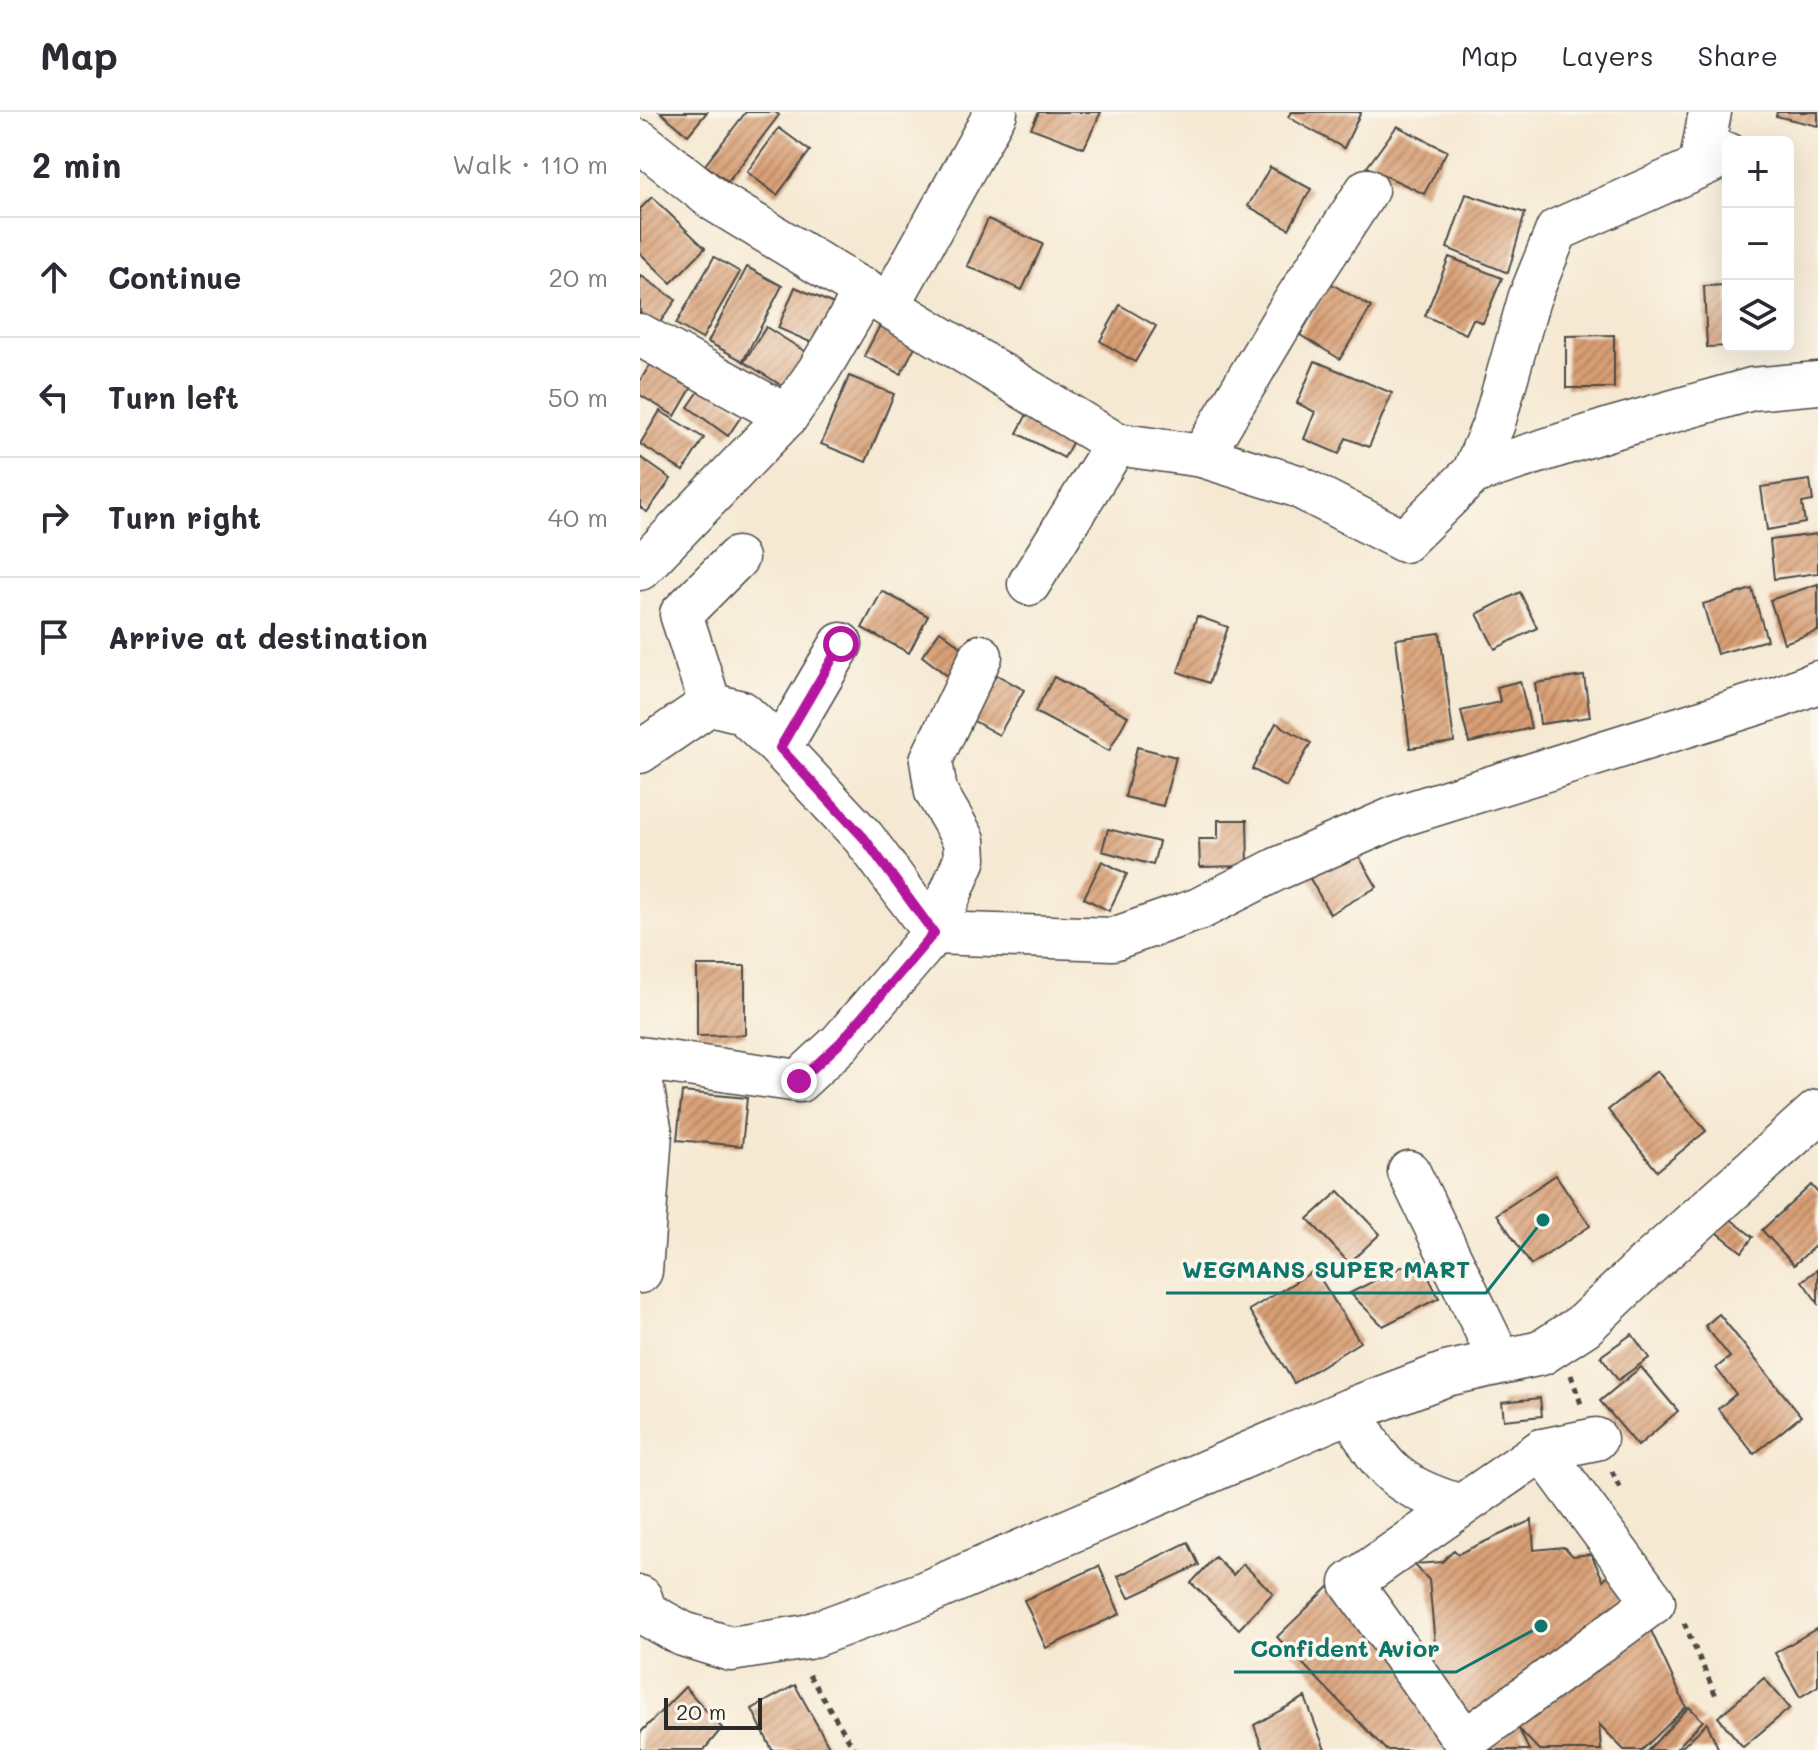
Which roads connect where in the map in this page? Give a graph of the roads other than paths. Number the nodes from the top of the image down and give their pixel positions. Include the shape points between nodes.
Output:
1 (996, 112) edge
2 (1710, 112) edge
3 (640, 141) edge
4 (1714, 160) edge
5 (1367, 190) dead end
6 (878, 298) junction
7 (640, 335) edge
8 (1818, 383) edge
9 (787, 416) junction
10 (1116, 444) junction
11 (1202, 456) junction
12 (1473, 473) junction
13 (737, 558) dead end
14 (640, 569) edge
15 (1029, 584) dead end
16 (841, 644) dead end
17 (981, 656) dead end
18 (1818, 682) edge
19 (710, 704) junction
20 (780, 748) junction
21 (640, 752) edge
22 (934, 933) junction
23 (640, 1058) edge
24 (640, 1079) edge
25 (1818, 1112) edge
26 (1409, 1172) dead end
27 (640, 1271) edge
28 (1501, 1362) junction
29 (1351, 1410) junction
30 (1596, 1439) dead end
31 (1542, 1450) junction
32 (1461, 1506) junction
33 (640, 1598) edge

1 - 6 street
2 - 4 street
3 - 6 street via 714,200
4 - 12 street via 1557,230
5 - 11 street
6 - 9 street
6 - 10 street
7 - 9 street
8 - 12 street via 1752,389
9 - 14 street
10 - 11 street
10 - 15 street
11 - 12 street via 1297,486 1404,541
13 - 19 street via 681,614
16 - 20 street
17 - 22 street via 931,760 936,792 964,840 965,859
18 - 22 street via 1399,816 1199,909 1113,939
19 - 20 street via 742,712
19 - 21 street
20 - 22 street via 864,838
22 - 23 street via 840,1043 799,1081
24 - 27 main road via 650,1133
25 - 28 main road via 1584,1325 1541,1353
26 - 28 street
28 - 29 main road via 1446,1374
29 - 32 street via 1385,1468 1407,1485
29 - 33 main road via 921,1595 807,1637 731,1649 683,1634 645,1613
30 - 31 street
31 - 32 street
31 - 32 street via 1654,1602 1465,1741 1351,1583

